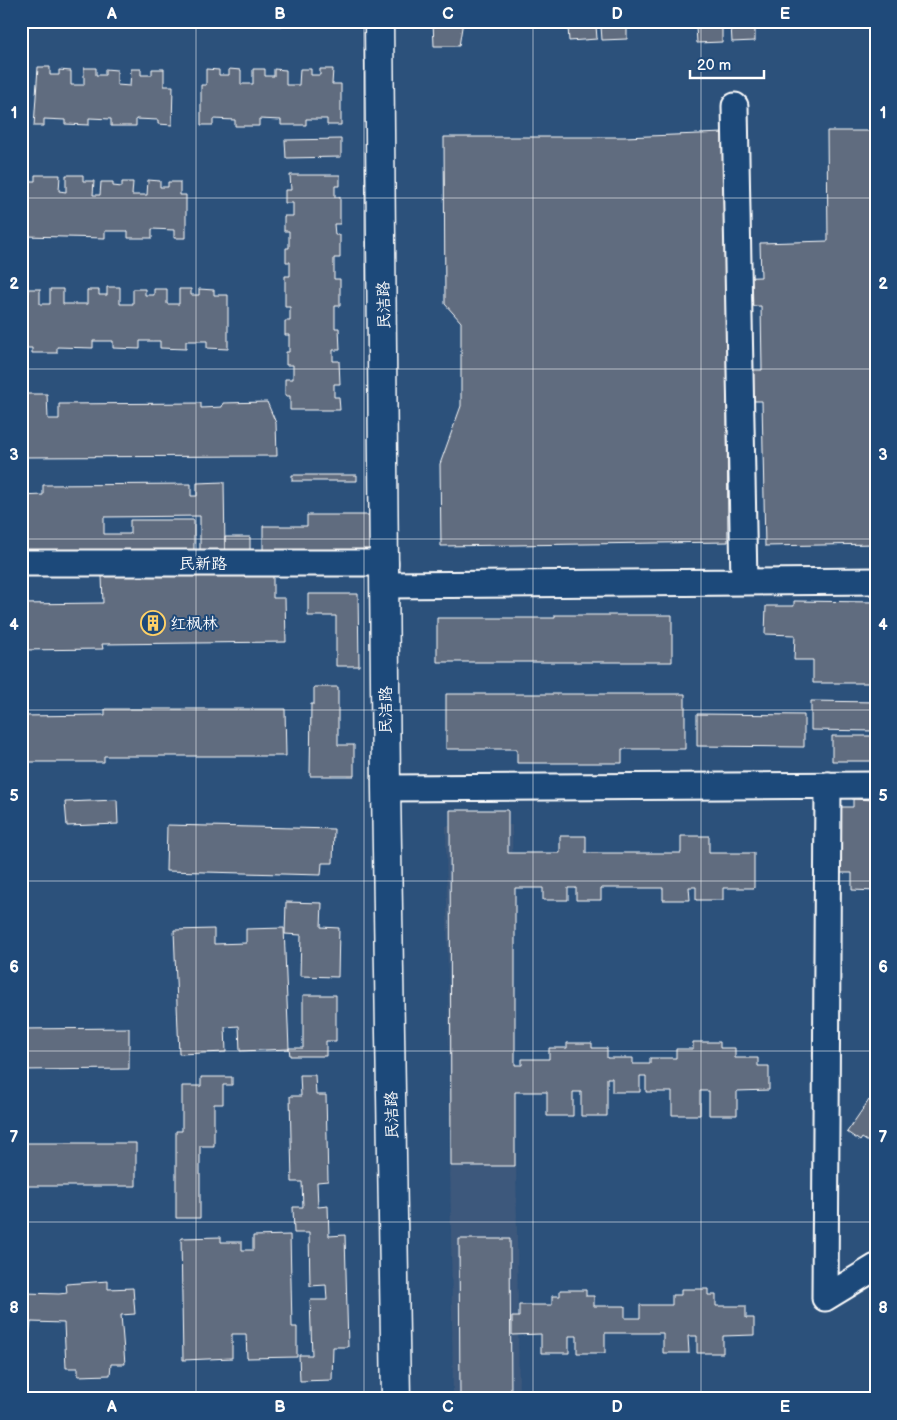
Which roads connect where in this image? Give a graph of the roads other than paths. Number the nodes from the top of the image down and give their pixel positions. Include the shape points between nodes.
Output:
1 (380, 21) edge
2 (735, 106) dead end
3 (21, 563) edge
4 (385, 574) junction
5 (876, 581) edge
6 (744, 582) junction
7 (828, 785) junction
8 (876, 785) edge
9 (386, 788) junction
10 (876, 1267) edge
11 (396, 1399) edge

1 - 4 street, 民洁路
2 - 6 street
3 - 4 street, 民新路
4 - 6 street, 民新路
4 - 9 street, 民洁路
5 - 6 street, 民新路
7 - 8 street
7 - 9 street
7 - 10 street via 825,1298
9 - 11 street, 民洁路

